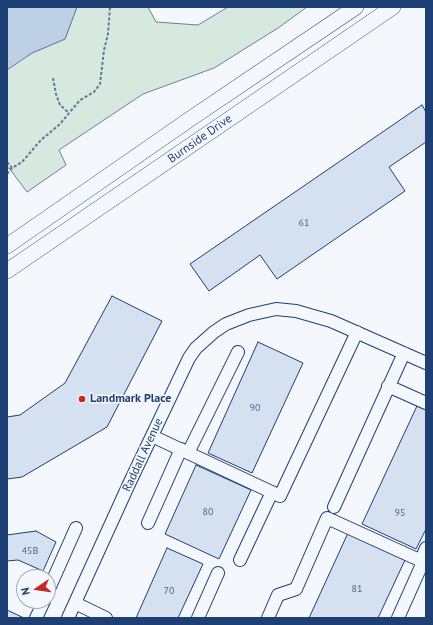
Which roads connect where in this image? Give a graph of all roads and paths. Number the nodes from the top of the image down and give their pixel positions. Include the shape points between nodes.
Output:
1 (110, 7) edge
2 (356, 7) edge
3 (393, 7) edge
4 (53, 78) dead end
5 (69, 113) junction
6 (7, 162) edge
7 (12, 168) junction
8 (7, 174) edge
9 (7, 246) edge
10 (7, 271) edge
11 (357, 332) junction
12 (238, 352) dead end
13 (404, 352) junction
14 (426, 363) edge
15 (388, 386) junction
16 (426, 403) edge
17 (152, 436) junction
18 (184, 451) junction
19 (272, 492) junction
20 (334, 507) dead end
21 (148, 523) dead end
22 (76, 528) dead end
23 (426, 548) edge
24 (240, 560) dead end
25 (425, 563) edge
26 (56, 573) edge
27 (218, 573) dead end
28 (75, 603) junction
29 (68, 618) edge
30 (106, 618) edge
31 (198, 618) edge
32 (268, 618) edge
33 (398, 618) edge

1 - 5 path via 100,84
2 - 9 main road, Burnside Drive
3 - 10 main road, Burnside Drive
4 - 5 path via 60,105
5 - 7 path via 22,162
6 - 7 path
7 - 8 path
11 - 13 street, Raddall Avenue
11 - 17 street, Raddall Avenue via 296,311 276,309 249,315 226,324 196,348 189,358
11 - 19 street via 280,496
12 - 18 street
13 - 14 street, Raddall Avenue
13 - 15 street
15 - 16 street
15 - 20 street
17 - 18 street
17 - 28 street, Raddall Avenue
18 - 19 street
18 - 21 street
19 - 24 street
22 - 26 street
23 - 25 street via 423,555
25 - 32 street via 327,518 296,590 278,595
25 - 33 street
27 - 31 street
28 - 29 street, Raddall Avenue
28 - 30 street

